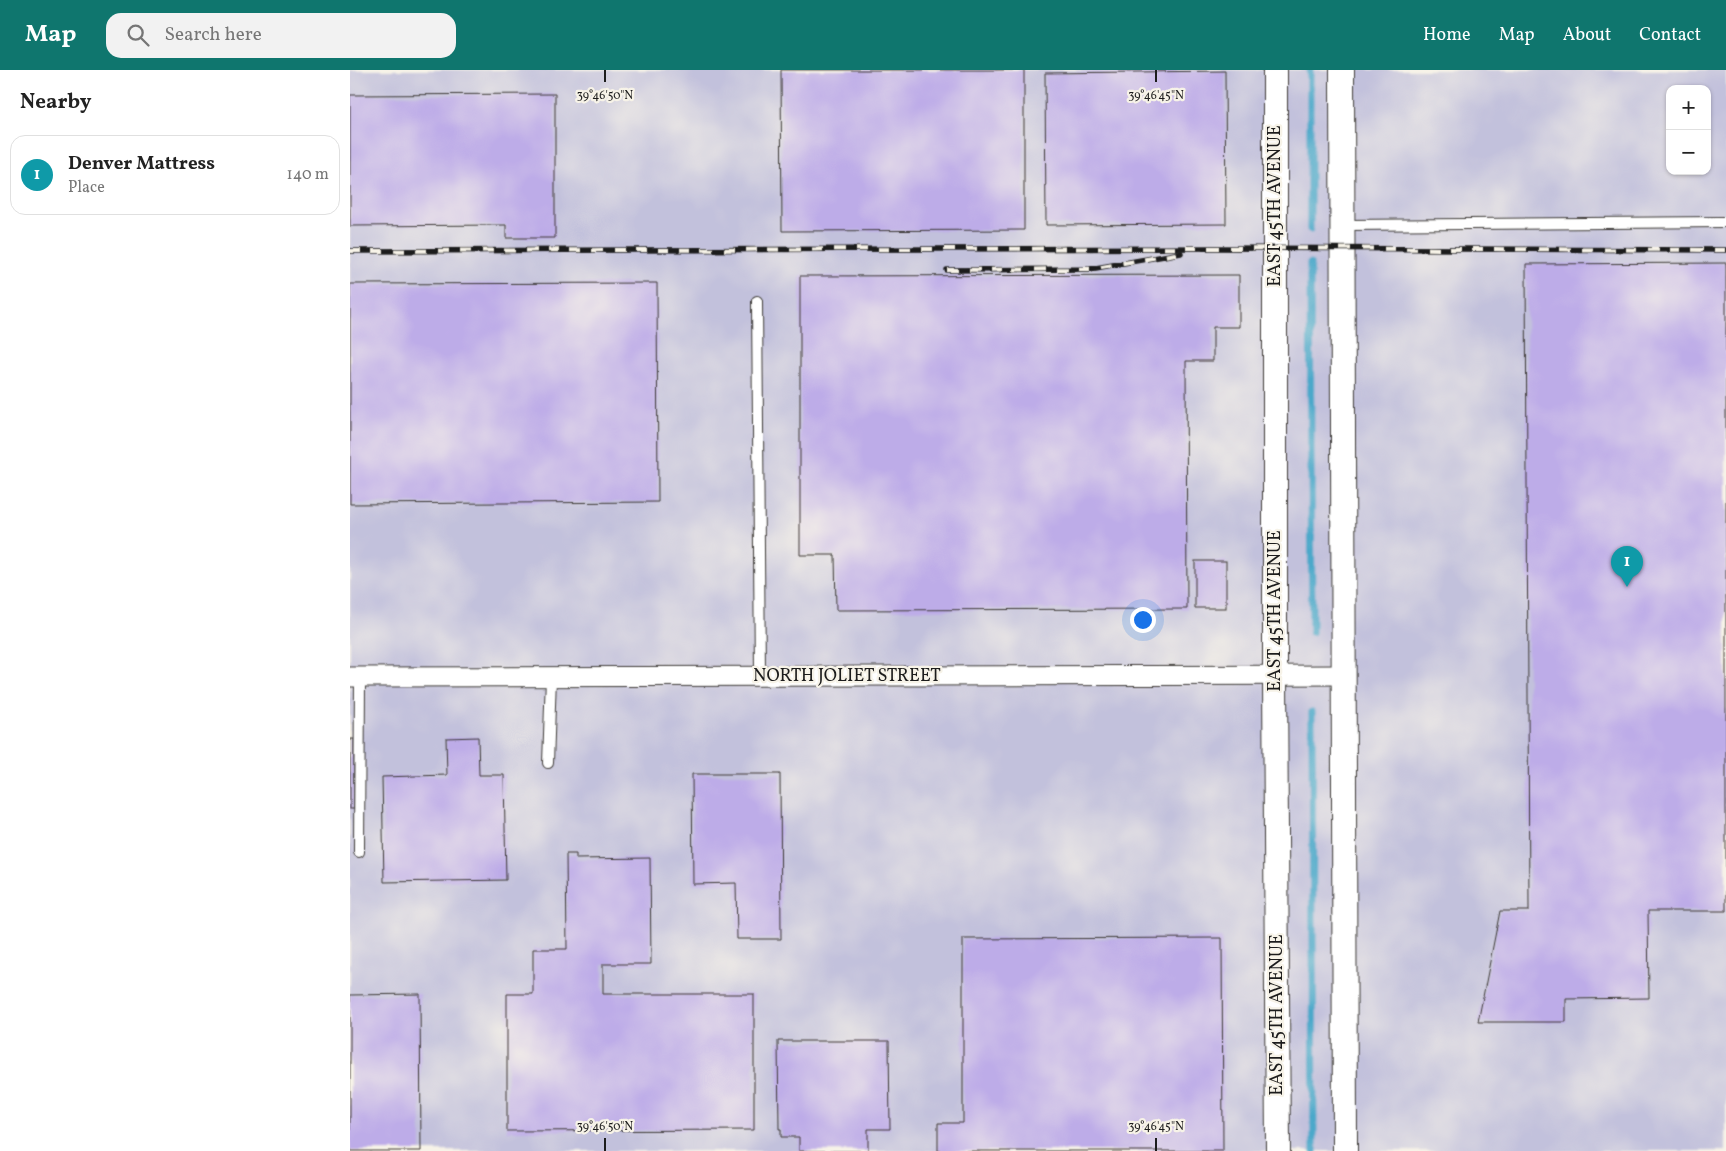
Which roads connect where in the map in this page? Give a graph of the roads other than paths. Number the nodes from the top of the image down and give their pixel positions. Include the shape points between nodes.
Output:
1 (1275, 70) edge
2 (1342, 70) edge
3 (1726, 222) edge
4 (1342, 225) junction
5 (757, 301) dead end
6 (1275, 675) junction
7 (1344, 675) junction
8 (760, 676) junction
9 (355, 677) edge
10 (550, 677) junction
11 (548, 762) dead end
12 (359, 852) dead end
13 (1278, 1151) edge
14 (1345, 1151) edge

1 - 6 street, EAST 45TH AVENUE
2 - 4 street
3 - 4 lane
4 - 7 street
5 - 8 lane
6 - 7 street, NORTH JOLIET STREET
6 - 8 street, NORTH JOLIET STREET
6 - 13 street, EAST 45TH AVENUE
7 - 14 street
8 - 10 street, NORTH JOLIET STREET
9 - 10 street, NORTH JOLIET STREET
9 - 12 lane
10 - 11 lane

